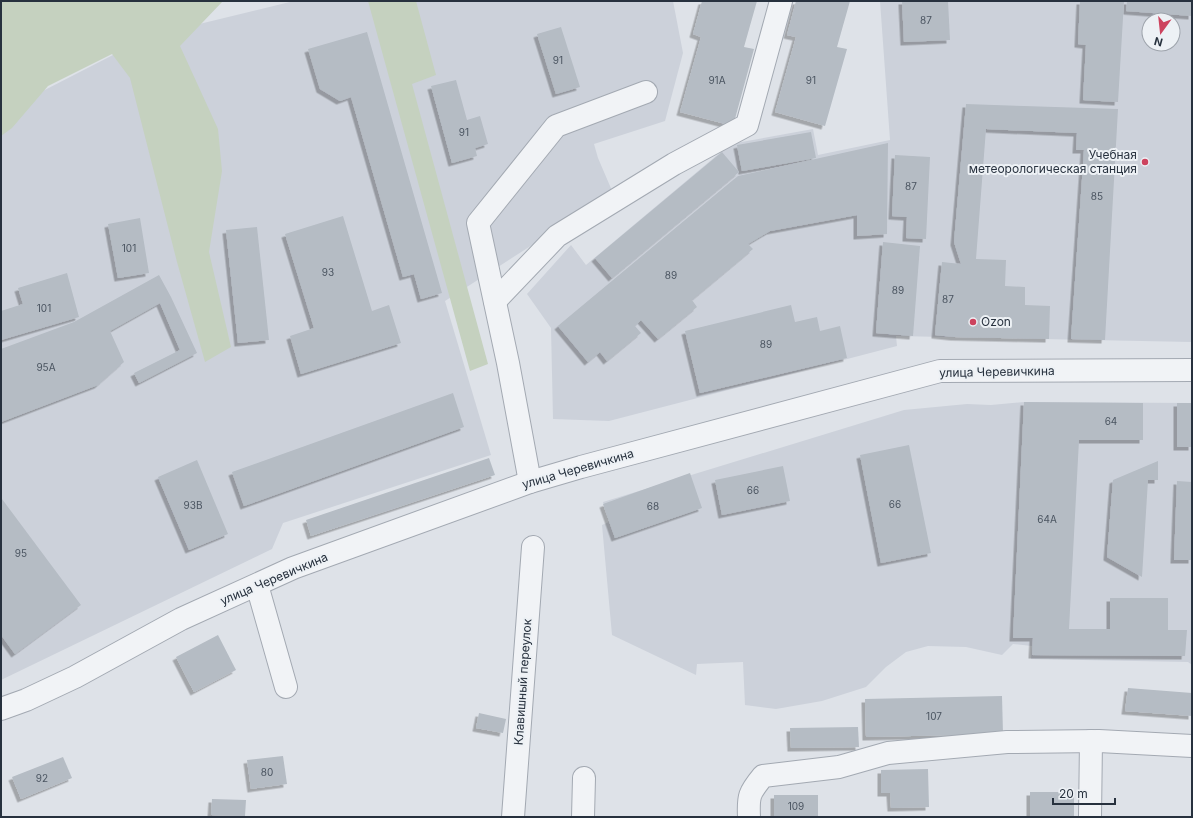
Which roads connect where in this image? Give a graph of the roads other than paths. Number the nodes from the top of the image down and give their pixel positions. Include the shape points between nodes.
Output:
1 (781, 1) edge
2 (646, 92) dead end
3 (495, 301) junction
4 (1192, 370) edge
5 (530, 482) junction
6 (533, 547) dead end
7 (257, 585) junction
8 (286, 687) dead end
9 (1, 709) edge
10 (1092, 741) junction
11 (1192, 746) edge
12 (584, 778) dead end
13 (513, 817) edge
14 (583, 817) edge
15 (749, 817) edge
16 (1090, 817) edge

1 - 3 street via 747,125 674,164 558,236
2 - 3 street via 556,126 478,223
3 - 5 street
4 - 5 street, улица Черевичкина via 940,372
5 - 7 street, улица Черевичкина via 293,568
6 - 13 street, Клавишный переулок
7 - 8 street
7 - 9 street, улица Черевичкина via 181,620 75,677
10 - 11 street
10 - 15 street via 1007,742 888,753 839,767 763,776 752,789 748,802
10 - 16 street
12 - 14 street

